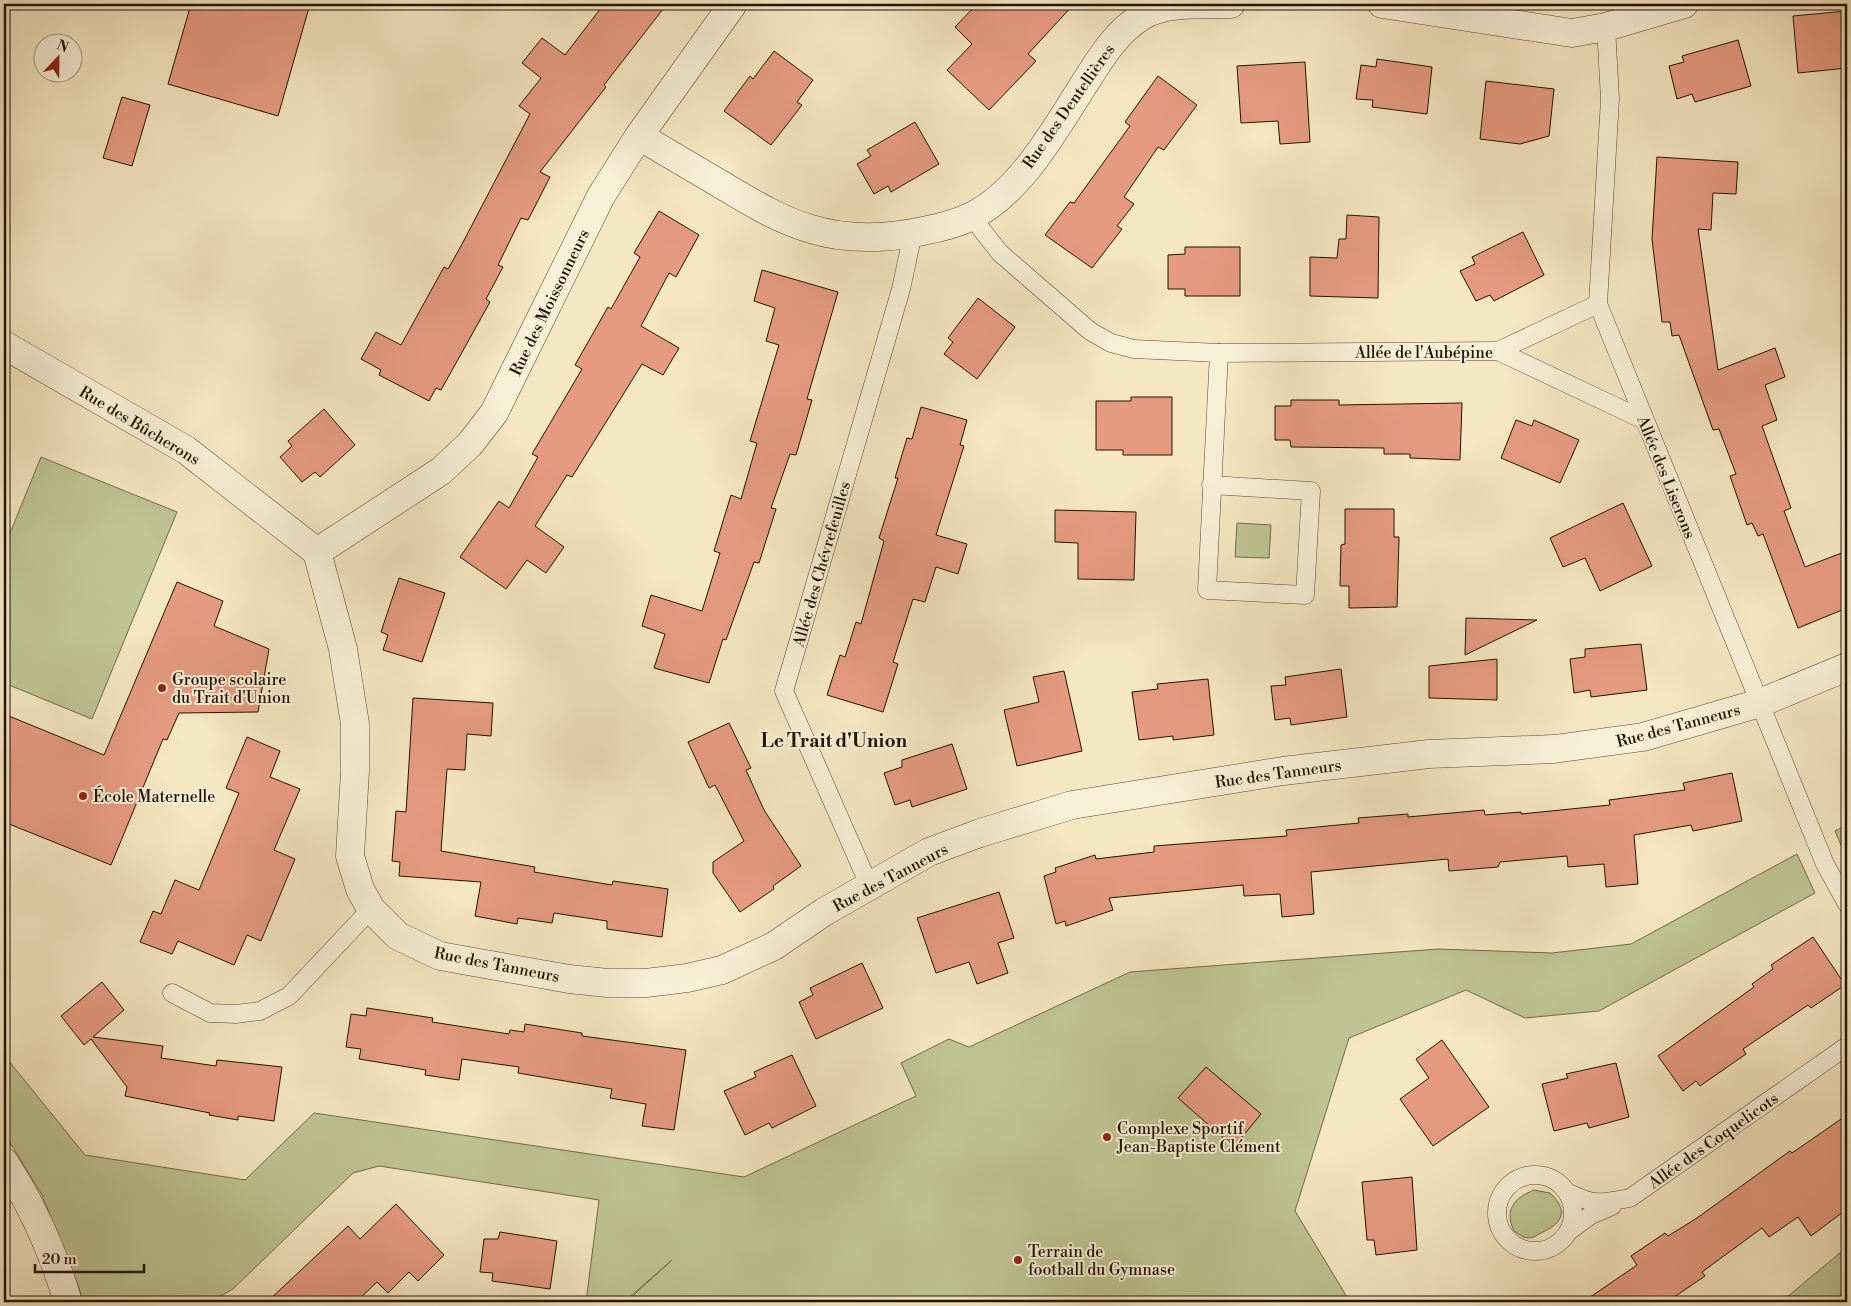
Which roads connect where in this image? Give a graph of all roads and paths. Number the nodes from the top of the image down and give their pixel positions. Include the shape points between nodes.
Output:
1 (733, 4) edge
2 (1231, 4) edge
3 (1382, 4) edge
4 (1684, 4) edge
5 (1606, 27) junction
6 (639, 136) junction
7 (971, 216) junction
8 (913, 233) junction
9 (1598, 304) junction
10 (4, 344) edge
11 (1498, 351) junction
12 (1220, 353) junction
13 (1644, 420) junction
14 (1211, 485) junction
15 (316, 552) junction
16 (1847, 667) edge
17 (1760, 703) junction
18 (869, 885) junction
19 (1847, 904) edge
20 (371, 910) junction
21 (172, 993) dead end
22 (1847, 1046) edge
23 (4, 1162) edge
24 (1569, 1194) junction
25 (1630, 1198) junction
26 (1570, 1231) junction
27 (68, 1302) edge

1 - 6 street, Rue des Moissonneurs
2 - 7 street, Rue des Dentellières via 1172,6 1144,15 1120,33 1034,160 1004,193
3 - 5 street via 1572,33
4 - 5 street
5 - 9 lane, Allée des Liserons via 1610,99
6 - 8 street, Rue des Dentellières via 775,216 812,230 846,236
6 - 15 street, Rue des Moissonneurs via 601,196 494,413 470,444 440,471
7 - 8 street, Rue des Dentellières
7 - 12 lane, Allée de l'Aubépine via 1000,253 1090,331 1111,343 1134,349
8 - 18 lane, Allée des Chévrefeuilles via 901,289 784,691
9 - 11 lane
9 - 13 lane, Allée des Liserons
10 - 15 street, Rue des Bûcherons via 186,450
11 - 12 lane, Allée de l'Aubépine
11 - 13 lane, Allée de l'Aubépine
12 - 14 lane
13 - 17 lane, Allée des Liserons
14 - 14 lane via 1207,590 1305,595 1311,491
15 - 20 street, Rue des Tanneurs via 343,649 355,724 350,856 360,889
16 - 17 street, Rue des Tanneurs
17 - 18 street, Rue des Tanneurs via 1651,735 1604,744 1545,750 1429,754 1283,771 1072,804 929,852
17 - 19 lane, Allée des Liserons via 1825,864
18 - 20 street, Rue des Tanneurs via 774,946 722,970 646,983 569,978 440,956 398,936
20 - 21 lane via 289,996 260,1011 210,1013
22 - 25 lane, Allée des Coquelicots
23 - 27 street via 22,1189 55,1258
24 - 25 lane, Allée des Coquelicots via 1600,1203
24 - 26 lane via 1573,1206
24 - 26 lane, Allée des Coquelicots via 1550,1177 1526,1175 1505,1189 1496,1211 1504,1235 1513,1245 1525,1250 1538,1252 1550,1248 1561,1242
25 - 26 lane, Allée des Coquelicots via 1591,1215

